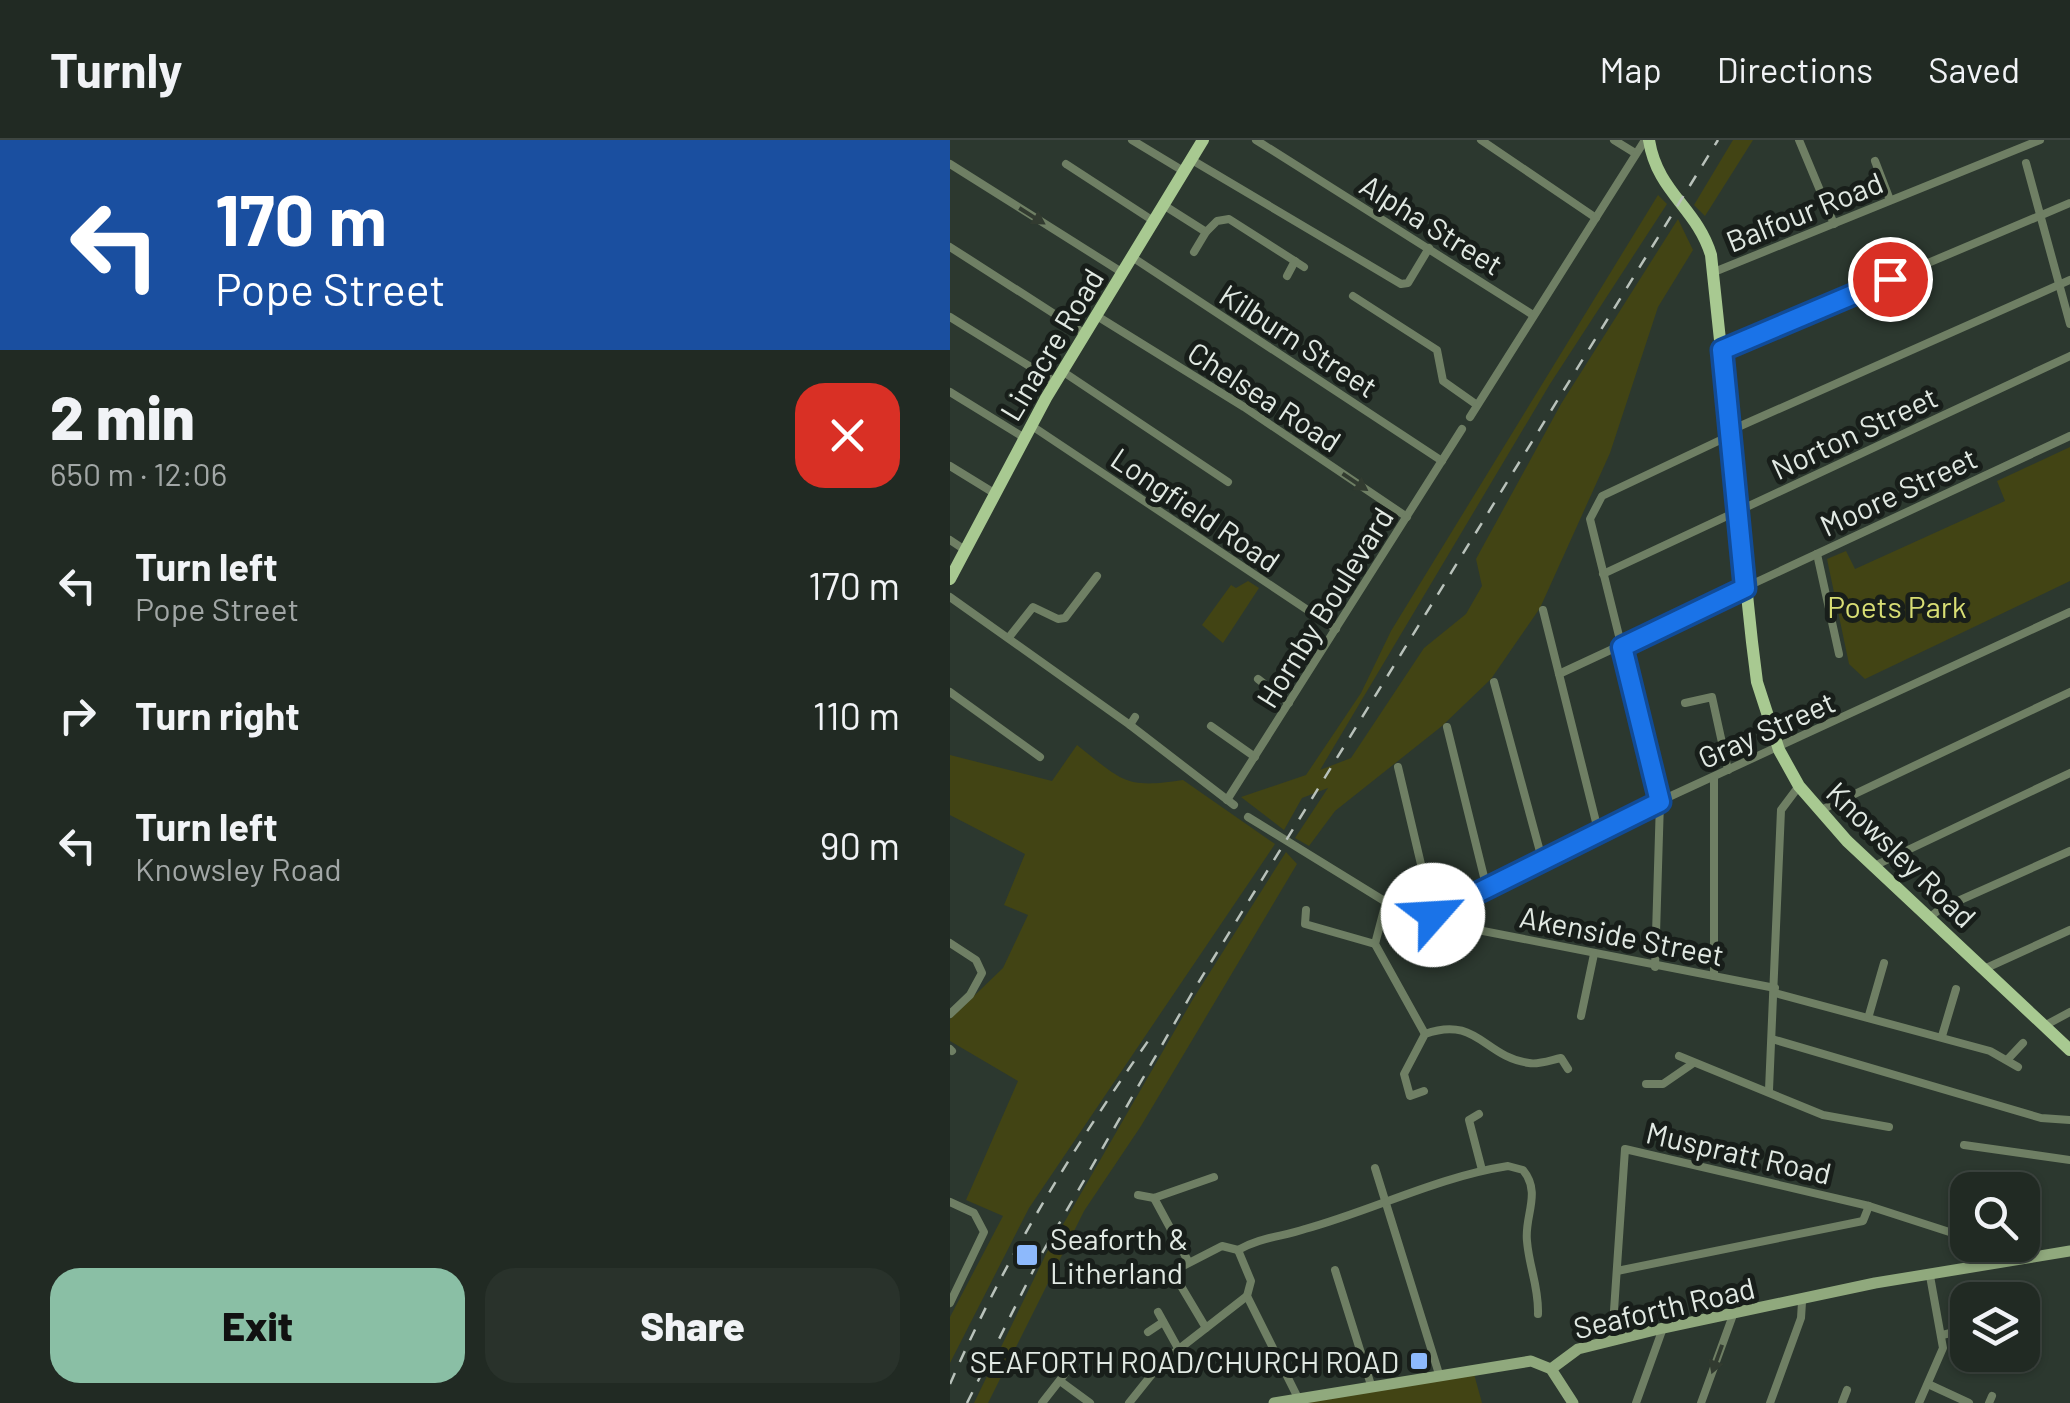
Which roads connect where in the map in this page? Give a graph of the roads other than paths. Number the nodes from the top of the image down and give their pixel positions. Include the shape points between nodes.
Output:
1 (1132, 140) edge
2 (1203, 140) edge
3 (1256, 140) edge
4 (1481, 140) edge
5 (1614, 140) edge
6 (1647, 140) edge
7 (1800, 140) edge
8 (2040, 140) edge
9 (2021, 144) edge
10 (1635, 153) junction
11 (1875, 161) dead end
12 (2026, 163) dead end
13 (950, 164) edge
14 (1066, 164) dead end
15 (1189, 166) junction
16 (1890, 200) junction
17 (2070, 203) edge
18 (1165, 206) junction
19 (2041, 216) junction
20 (1596, 218) junction
21 (1155, 222) junction
22 (1834, 224) junction
23 (1206, 232) junction
24 (950, 247) edge
25 (1429, 248) junction
26 (1194, 252) dead end
27 (1132, 257) junction
28 (1295, 262) junction
29 (1304, 268) dead end
30 (1714, 272) junction
31 (1123, 273) junction
32 (1287, 276) dead end
33 (2070, 280) edge
34 (2060, 286) junction
35 (1352, 296) dead end
36 (1364, 304) junction
37 (1096, 316) junction
38 (1534, 316) junction
39 (950, 317) edge
40 (1356, 317) dead end
41 (2070, 324) edge
42 (1084, 333) junction
43 (1722, 350) junction
44 (2070, 356) edge
45 (1059, 377) junction
46 (950, 392) edge
47 (1476, 404) junction
48 (1470, 417) dead end
49 (1462, 429) dead end
50 (1027, 431) junction
51 (1729, 434) junction
52 (2070, 436) edge
53 (1442, 461) junction
54 (950, 466) edge
55 (1228, 482) dead end
56 (994, 493) junction
57 (1737, 511) junction
58 (1407, 517) junction
59 (950, 540) edge
60 (965, 550) junction
61 (1818, 554) junction
62 (1603, 574) junction
63 (1096, 576) dead end
64 (950, 579) edge
65 (1745, 588) junction
66 (950, 597) edge
67 (1542, 610) dead end
68 (2070, 612) edge
69 (1336, 629) junction
70 (1010, 636) junction
71 (1622, 647) junction
72 (1839, 654) dead end
73 (1559, 674) junction
74 (1258, 680) dead end
75 (1494, 682) dead end
76 (950, 692) edge
77 (2070, 692) edge
78 (1685, 702) dead end
79 (1289, 703) junction
80 (1211, 726) dead end
81 (1447, 727) dead end
82 (1779, 750) junction
83 (1040, 757) dead end
84 (1255, 757) junction
85 (1398, 767) dead end
86 (1728, 770) junction
87 (2070, 772) edge
88 (1714, 778) junction
89 (1799, 786) junction
90 (1660, 802) junction
91 (1818, 811) junction
92 (1248, 817) dead end
93 (1598, 834) junction
94 (2070, 851) edge
95 (1542, 859) junction
96 (1872, 867) junction
97 (1488, 889) junction
98 (1386, 902) junction
99 (1306, 910) dead end
100 (1431, 916) junction
101 (1930, 918) junction
102 (2070, 930) edge
103 (950, 942) edge
104 (1375, 944) junction
105 (1594, 954) junction
106 (1884, 963) dead end
107 (1656, 967) junction
108 (1984, 969) junction
109 (1869, 974) dead end
110 (1714, 976) junction
111 (1880, 978) junction
112 (1775, 990) junction
113 (1941, 996) dead end
114 (2070, 1012) edge
115 (950, 1014) edge
116 (1580, 1016) dead end
117 (1869, 1016) junction
118 (2044, 1026) junction
119 (1425, 1034) junction
120 (1942, 1036) junction
121 (1772, 1039) junction
122 (2023, 1044) dead end
123 (2070, 1050) edge
124 (1679, 1056) dead end
125 (2008, 1059) junction
126 (1692, 1064) junction
127 (2018, 1068) dead end
128 (1568, 1069) dead end
129 (1646, 1084) dead end
130 (1769, 1090) junction
131 (1424, 1091) dead end
132 (1478, 1114) dead end
133 (2070, 1120) edge
134 (1877, 1137) dead end
135 (1964, 1146) dead end
136 (1976, 1148) junction
137 (1971, 1159) dead end
138 (2070, 1160) edge
139 (1375, 1168) dead end
140 (1482, 1170) junction
141 (1214, 1177) dead end
142 (1138, 1196) dead end
143 (1154, 1198) junction
144 (1385, 1198) junction
145 (950, 1202) edge
146 (1869, 1206) junction
147 (1950, 1232) edge
148 (1238, 1250) junction
149 (2070, 1251) edge
150 (2040, 1256) edge
151 (1188, 1261) junction
152 (2003, 1262) edge
153 (1335, 1270) dead end
154 (1172, 1271) junction
155 (1618, 1271) junction
156 (1930, 1276) junction
157 (1150, 1284) dead end
158 (1247, 1296) junction
159 (1802, 1302) junction
160 (950, 1303) edge
161 (1158, 1312) dead end
162 (1538, 1314) dead end
163 (1732, 1314) junction
164 (1163, 1322) junction
165 (1206, 1328) junction
166 (1664, 1328) junction
167 (1148, 1332) dead end
168 (1950, 1332) edge
169 (1942, 1334) junction
170 (1612, 1340) junction
171 (1179, 1350) junction
172 (1078, 1357) dead end
173 (1550, 1369) junction
174 (1439, 1374) junction
175 (1060, 1381) junction
176 (1928, 1384) junction
177 (1372, 1385) junction
178 (1848, 1390) dead end
179 (1298, 1398) junction
180 (1042, 1403) edge
181 (1090, 1403) edge
182 (1129, 1403) edge
183 (1274, 1403) edge
184 (1573, 1403) edge
185 (1636, 1403) edge
186 (1700, 1403) edge
187 (1770, 1403) edge
188 (1842, 1403) edge
189 (1919, 1403) edge
190 (1969, 1403) edge

1 - 15 street
2 - 15 main road, Linacre Road
3 - 25 street, Alpha Street
4 - 20 street
5 - 10 street
6 - 10 street
6 - 30 main road, Knowsley Road via 1659,179 1704,236
7 - 22 street
8 - 9 street, Balfour Road
9 - 16 street, Balfour Road
10 - 20 street
11 - 16 street
12 - 19 street
13 -> 31 street
14 - 21 street
15 - 18 main road, Linacre Road
15 - 25 street via 1401,284
16 - 22 street, Balfour Road
17 - 19 street
18 - 21 main road, Linacre Road
18 - 23 street
19 - 34 street
19 - 43 street
20 - 38 street
21 - 27 main road, Linacre Road
22 - 30 street, Balfour Road
23 - 26 street
23 - 28 street via 1218,220 1229,220
24 - 42 street
25 - 38 street, Alpha Street
27 - 31 main road, Linacre Road
27 - 53 street, Kilburn Street
28 - 29 street
28 - 32 street
30 - 43 main road, Knowsley Road
31 - 37 main road, Linacre Road
33 - 34 street
34 - 41 street
34 - 51 street
35 - 36 street
36 - 40 street
36 - 47 street via 1437,350 1443,381
37 - 42 main road, Linacre Road
37 -> 58 street, Chelsea Road
38 - 47 street
39 - 45 street
42 - 45 main road, Linacre Road
43 - 51 main road, Knowsley Road
44 - 57 street, Norton Street
45 - 50 main road, Linacre Road
45 - 55 street
46 - 50 street, Longfield Road
47 - 48 street
49 - 53 street, Hornby Boulevard
50 - 56 main road, Linacre Road
50 - 69 street, Longfield Road
51 - 57 main road, Knowsley Road
51 - 62 street via 1602,496 1590,520
52 - 61 street, Moore Street
53 - 58 street, Hornby Boulevard
54 - 56 street
56 - 60 main road, Linacre Road
57 - 62 street, Norton Street
57 - 65 main road, Knowsley Road
58 - 69 street, Hornby Boulevard
59 - 60 street
60 - 64 main road, Linacre Road
61 - 65 street, Moore Street
61 - 72 street
62 - 71 street
63 - 70 street via 1066,618 1033,607
65 - 71 street, Moore Street
65 - 82 main road, Knowsley Road via 1758,682
66 - 70 street
67 - 73 street
68 - 82 street, Gray Street
69 - 79 street, Hornby Boulevard
70 - 84 street, Hornby Boulevard via 1132,721 1230,802
71 - 73 street, Moore Street
71 - 90 street
73 - 93 street
74 - 79 street
75 - 95 street
76 - 83 street
77 - 91 street
78 - 86 street via 1712,697
79 - 84 street, Hornby Boulevard
80 - 84 street
81 - 97 street
82 - 86 street, Gray Street
82 - 89 main road, Knowsley Road
85 - 100 street
86 - 88 street, Gray Street
87 - 96 street
88 - 90 street, Gray Street
88 - 110 street
89 - 91 main road, Knowsley Road
89 - 112 street via 1781,810
90 - 93 street, Gray Street
90 - 107 street
91 - 96 main road, Knowsley Road
92 - 98 street, Akenside Street
93 - 95 street, Gray Street
94 - 101 street
95 - 97 street, Gray Street
96 - 101 main road, Knowsley Road
97 - 100 street, Gray Street
98 - 100 street, Akenside Street
98 - 104 street
99 - 104 street via 1305,924
100 - 105 street, Akenside Street
101 - 108 main road, Knowsley Road
102 - 108 street
103 - 115 street via 976,960 982,974
104 - 119 street
105 - 107 street, Akenside Street
105 - 116 street
106 - 111 street
107 - 110 street, Akenside Street
108 - 118 main road, Knowsley Road
109 - 111 street
110 - 112 street, Akenside Street
111 - 117 street
112 - 117 street, Akenside Street
112 - 121 street
113 - 120 street via 1954,994
114 - 118 street
117 - 120 street, Akenside Street
118 - 123 main road, Knowsley Road
119 - 128 street via 1444,1027 1471,1031 1530,1064 1561,1058
119 - 131 street via 1404,1074 1410,1096
120 - 125 street, Akenside Street
121 - 130 street
121 - 133 street via 2040,1118
122 - 125 street
124 - 126 street
125 - 127 street
126 - 129 street via 1663,1084
126 - 130 street
130 - 134 street via 1823,1115 1885,1125
132 - 140 street via 1469,1120
135 - 136 street
136 - 137 street
136 - 138 street
139 - 144 street
140 - 144 street
140 - 162 street via 1508,1166 1529,1178 1526,1241 1539,1286
141 - 143 street
142 - 143 street
143 - 151 street
144 - 148 street
144 - 174 street
145 - 160 street via 974,1212 984,1232
146 - 147 street, Muspratt Road
146 - 155 street via 1863,1221
146 - 155 street, Muspratt Road via 1625,1149
148 - 151 street via 1222,1246
148 - 158 street via 1250,1281
149 - 150 main road, Seaforth Road
151 - 154 street
152 - 156 main road, Seaforth Road
153 - 177 street
154 - 157 street
154 - 165 street
155 - 170 street, Muspratt Road
156 - 159 main road, Seaforth Road
156 - 169 street
158 - 165 street
158 - 179 street
159 - 163 main road, Seaforth Road
159 - 187 street
161 - 164 street
163 - 166 main road, Seaforth Road
163 -> 186 street
164 - 167 street
164 - 171 street
165 - 171 street
166 - 170 main road, Seaforth Road
166 - 185 street
168 - 169 street
169 - 176 street via 1942,1354
170 - 173 main road, Seaforth Road via 1574,1351
171 - 182 street
172 - 175 street
173 - 174 main road, Seaforth Road via 1531,1361
173 - 184 main road
174 - 177 main road, Seaforth Road
175 - 180 street
175 - 181 street
176 - 189 street
176 - 190 street
177 - 179 main road, Seaforth Road
178 - 188 street
179 - 183 main road, Seaforth Road

